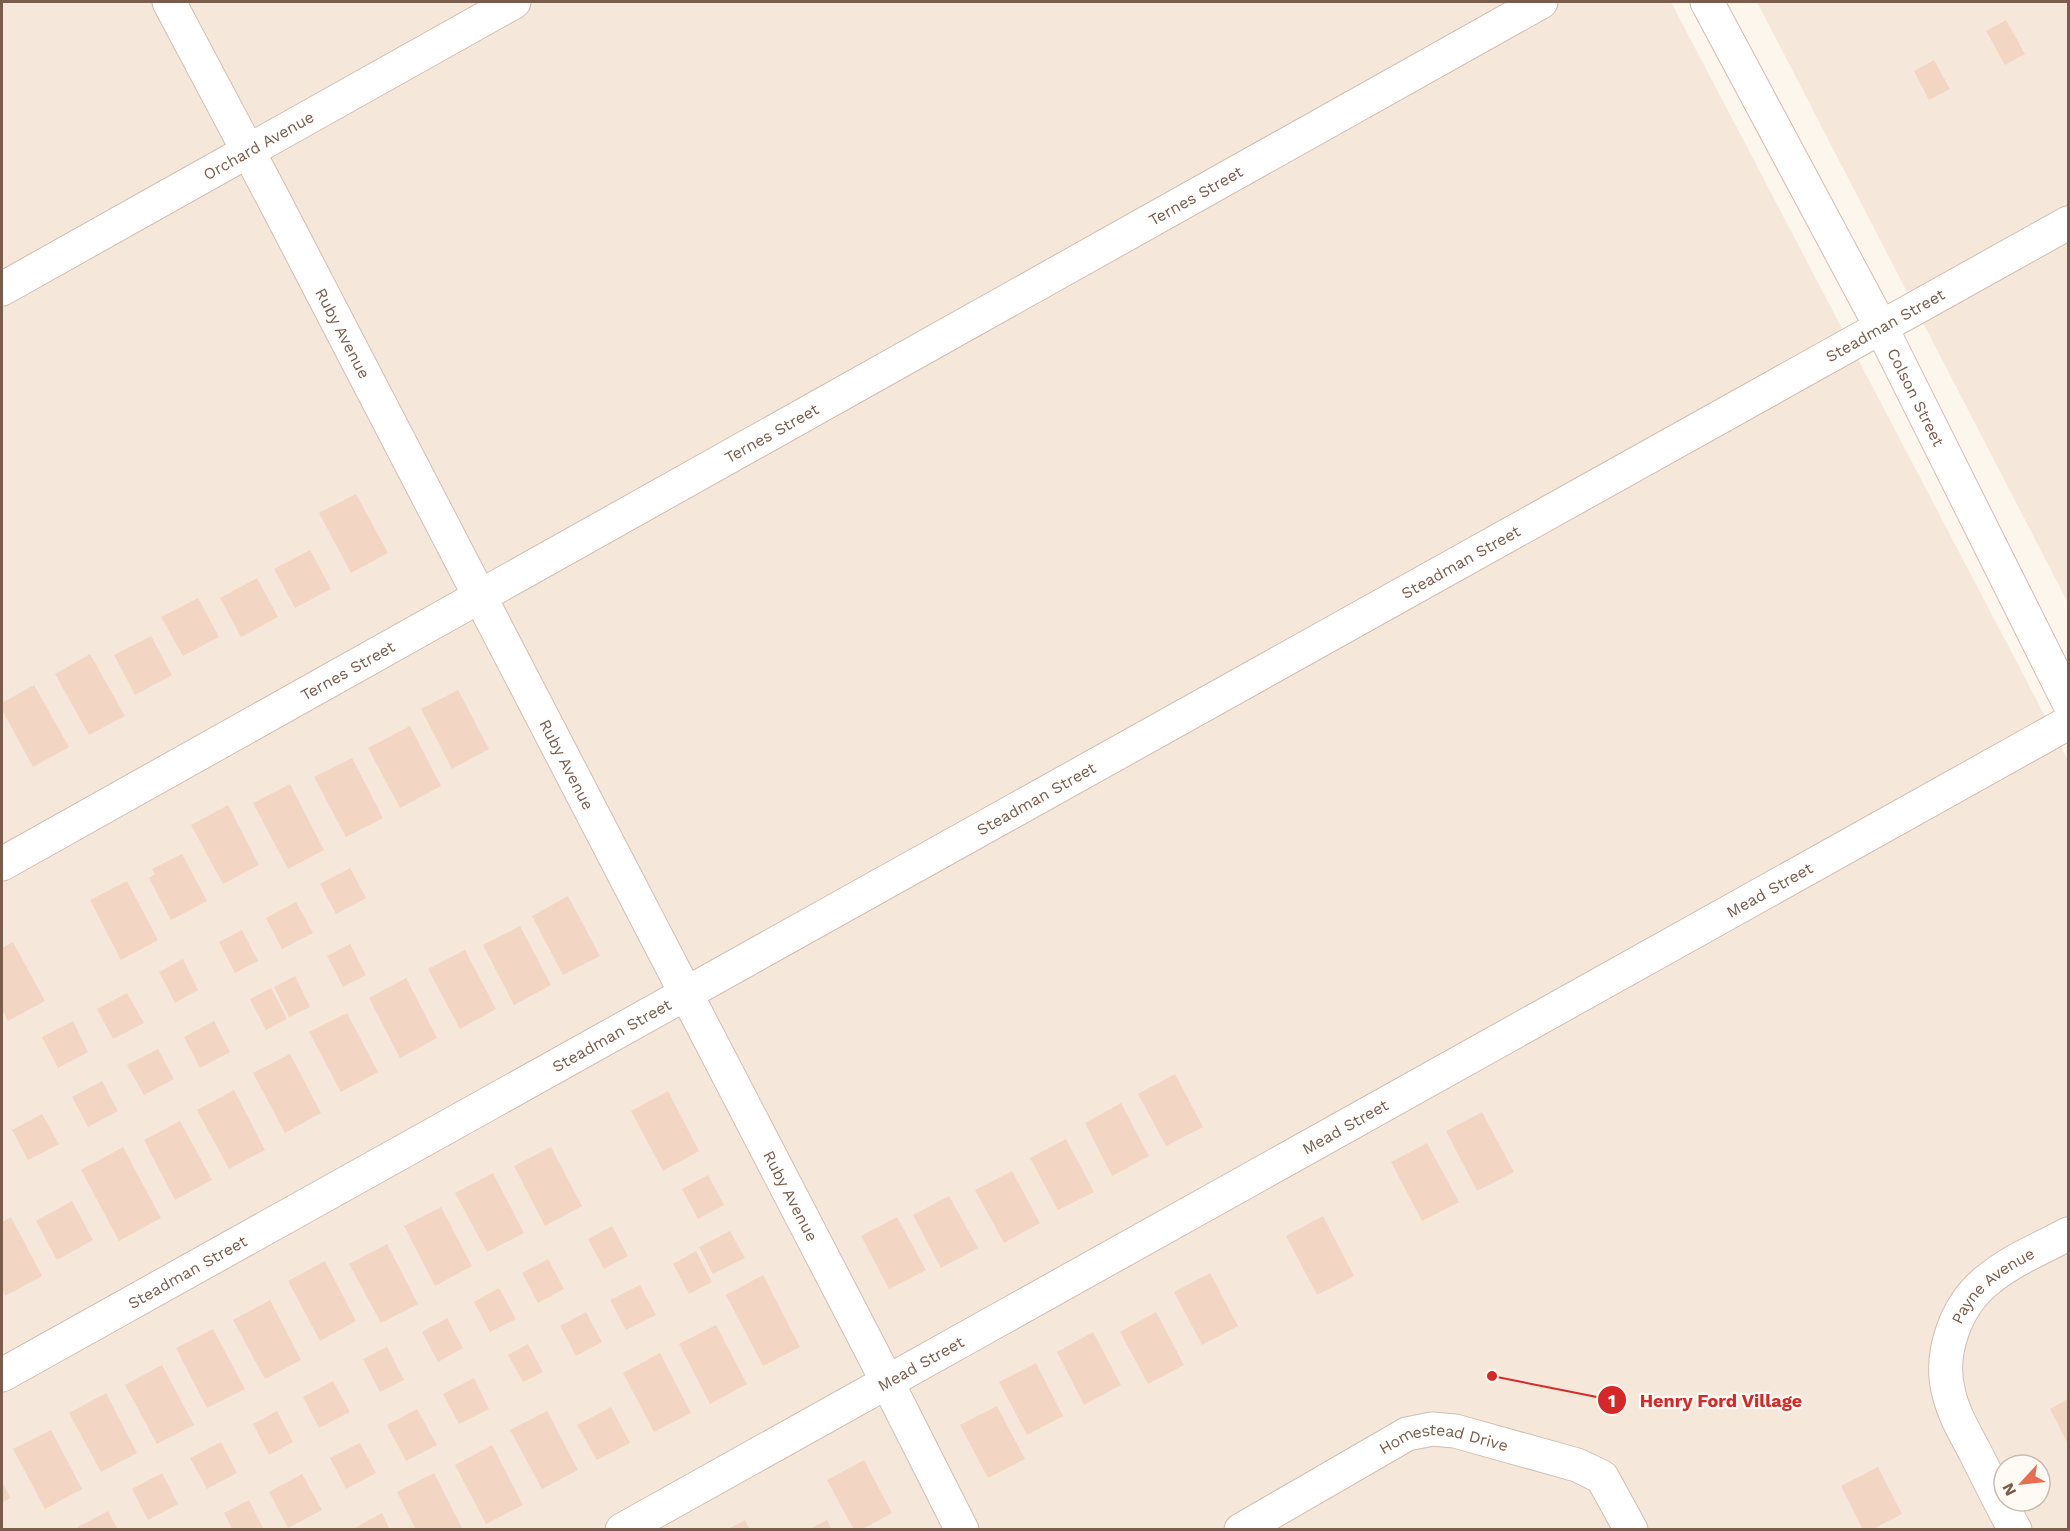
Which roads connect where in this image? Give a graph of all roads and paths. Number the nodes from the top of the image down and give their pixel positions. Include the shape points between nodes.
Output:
1 (169, 2) edge
2 (514, 2) edge
3 (1541, 2) edge
4 (1707, 2) edge
5 (249, 151) junction
6 (2068, 223) edge
7 (2, 289) edge
8 (1881, 327) junction
9 (480, 597) junction
10 (2068, 700) edge
11 (2068, 723) edge
12 (2, 864) edge
13 (685, 993) junction
14 (2068, 1234) edge
15 (2, 1375) edge
16 (887, 1382) junction
17 (622, 1530) edge
18 (962, 1530) edge
19 (1241, 1530) edge
20 (1631, 1530) edge
21 (2015, 1530) edge

1 - 5 street, Ruby Avenue
2 - 5 street, Orchard Avenue
3 - 9 street, Ternes Street
4 - 8 street, Colson Street
5 - 7 street, Orchard Avenue
5 - 9 street, Ruby Avenue
6 - 8 street, Steadman Street
8 - 10 street, Colson Street
8 - 13 street, Steadman Street
9 - 12 street, Ternes Street
9 - 13 street, Ruby Avenue
11 - 16 street, Mead Street
13 - 15 street, Steadman Street
13 - 16 street, Ruby Avenue
14 - 21 street, Payne Avenue via 1987,1280 1957,1319 1949,1342 1948,1391 1955,1414
16 - 17 street, Mead Street
16 - 18 street, Ruby Avenue
19 - 20 street, Homestead Drive via 1407,1434 1432,1429 1455,1431 1576,1465 1602,1477

